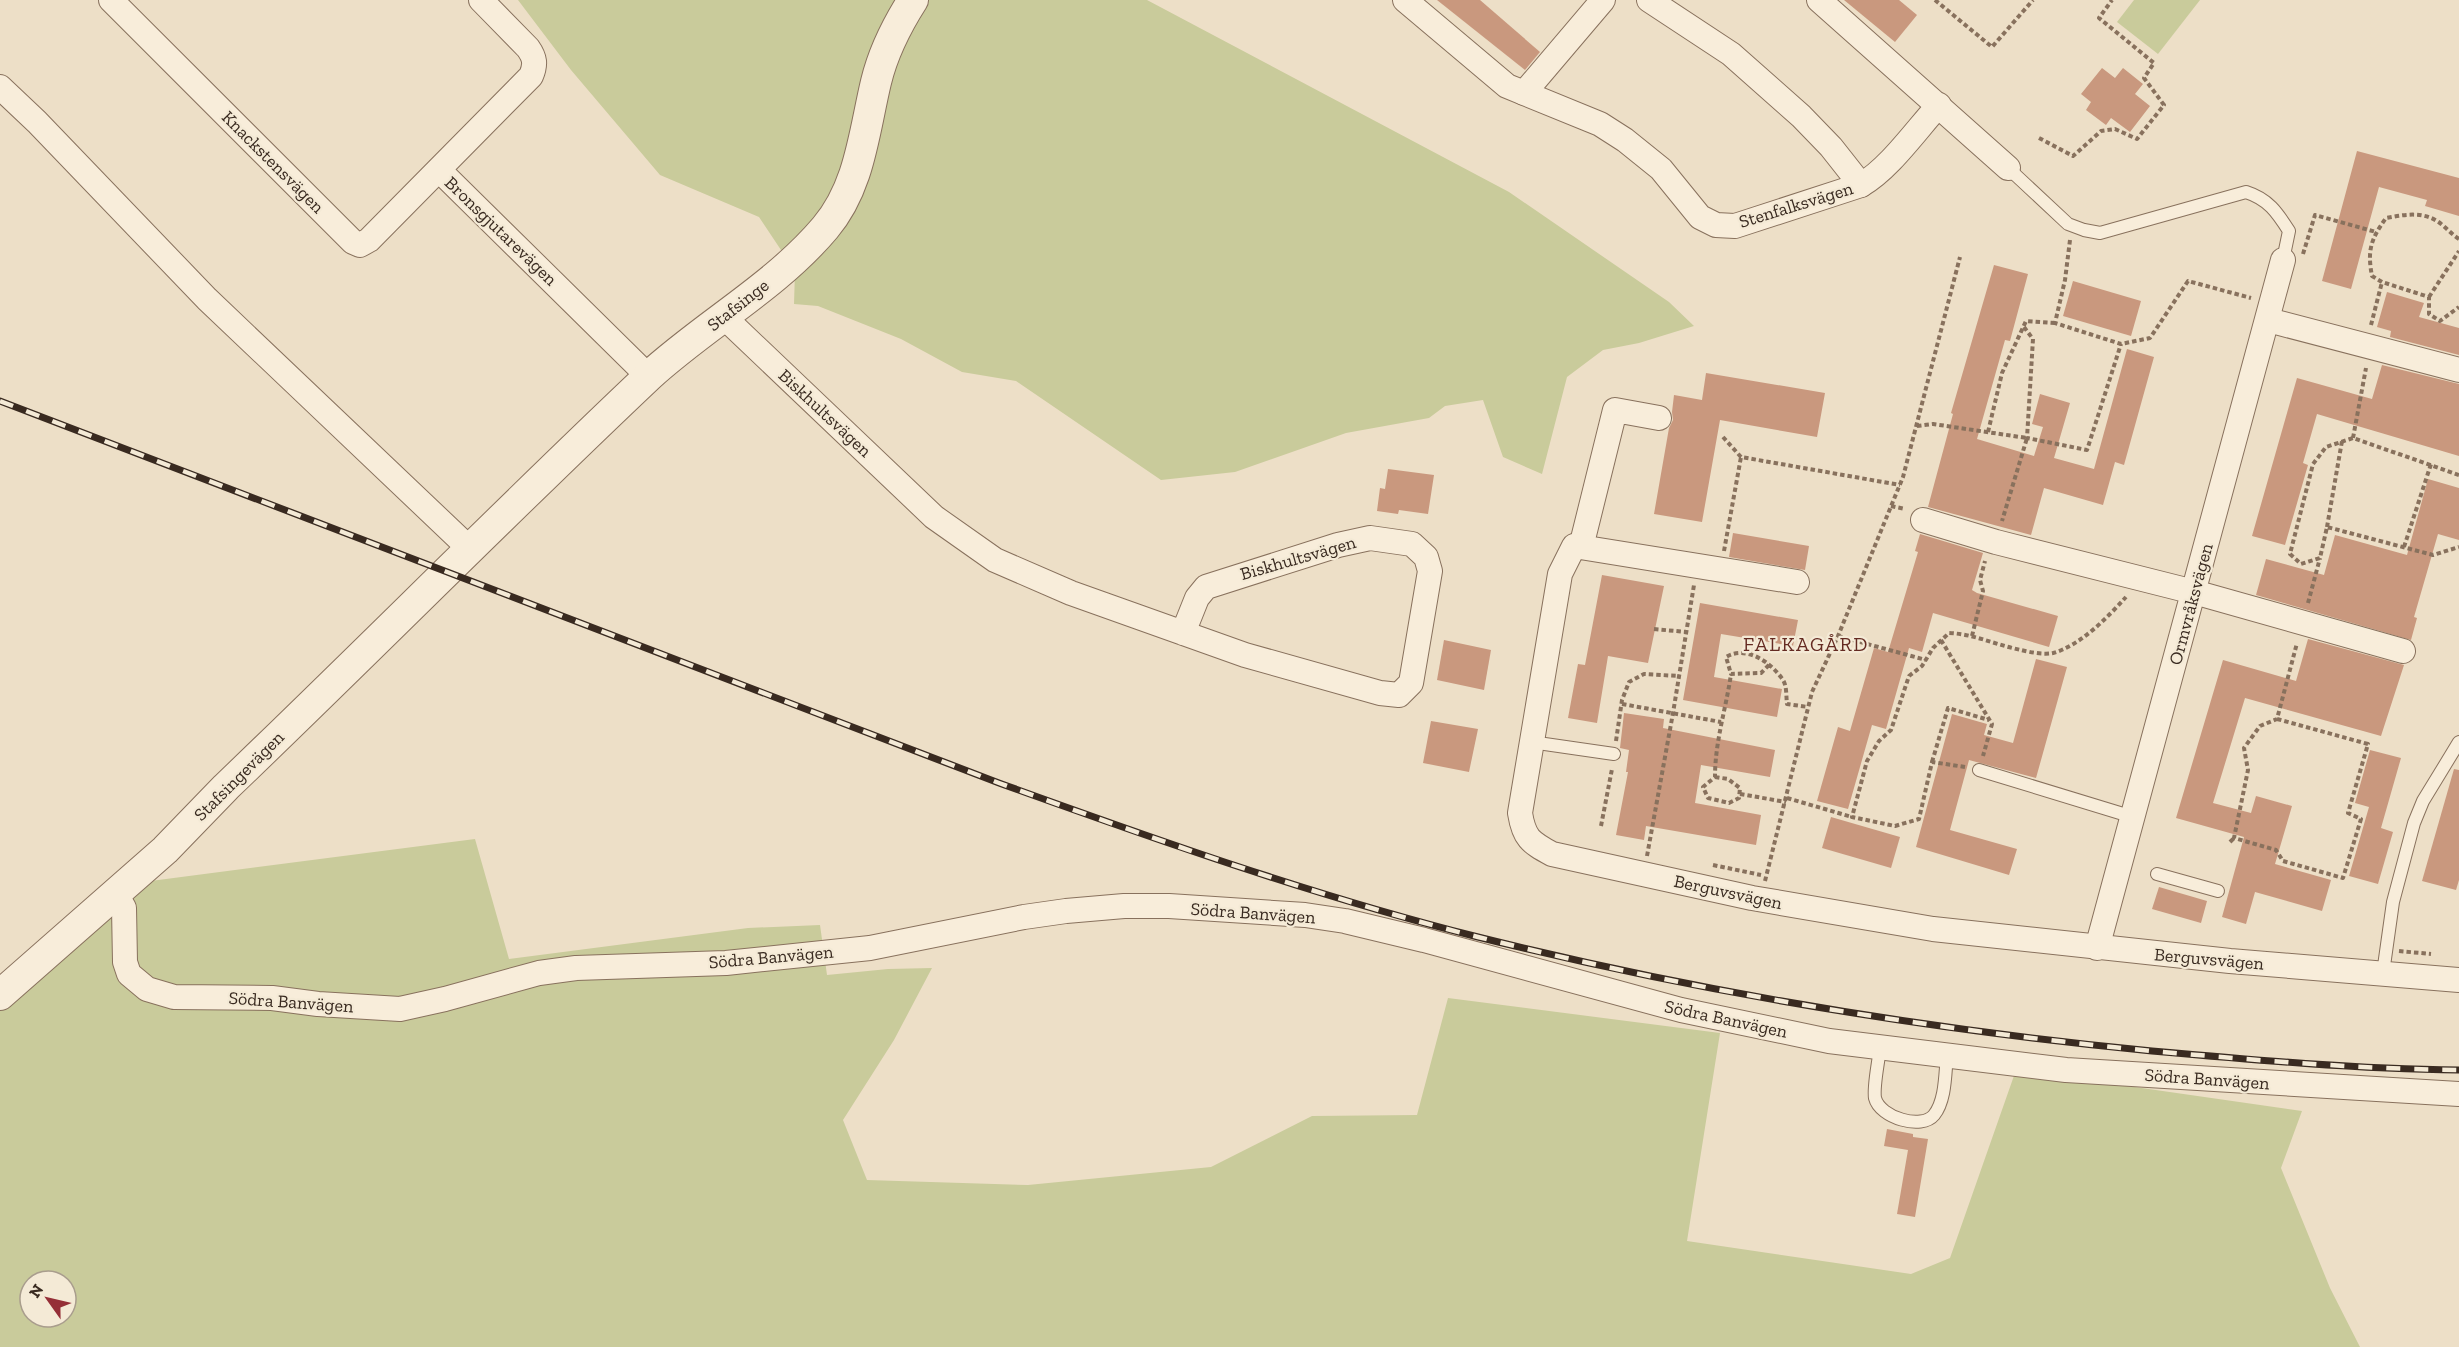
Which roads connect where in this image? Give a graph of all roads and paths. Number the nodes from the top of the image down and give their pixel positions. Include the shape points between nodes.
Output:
1 (111, 0) edge
2 (482, 0) edge
3 (913, 0) edge
4 (1406, 0) edge
5 (1603, 0) edge
6 (1649, 0) edge
7 (1819, 0) edge
8 (1935, 0) edge
9 (2033, 0) edge
10 (2112, 0) edge
11 (0, 87) edge
12 (1524, 93) junction
13 (1939, 105) junction
14 (2039, 138) dead end
15 (2008, 168) joint
16 (439, 170) junction
17 (1861, 185) junction
18 (2072, 226) junction
19 (2376, 232) junction
20 (2459, 239) edge
21 (2459, 251) edge
22 (1960, 258) dead end
23 (2293, 259) junction
24 (2382, 282) junction
25 (2428, 297) junction
26 (2459, 307) edge
27 (2270, 312) junction
28 (724, 317) junction
29 (2055, 323) junction
30 (2024, 327) junction
31 (2121, 344) junction
32 (2365, 345) junction
33 (2459, 370) edge
34 (649, 377) junction
35 (1659, 418) dead end
36 (1917, 426) junction
37 (1988, 432) junction
38 (1724, 438) dead end
39 (2027, 438) junction
40 (2353, 438) junction
41 (2342, 441) junction
42 (1741, 457) junction
43 (2431, 464) junction
44 (2459, 475) edge
45 (1900, 485) junction
46 (1923, 520) dead end
47 (2327, 527) junction
48 (1993, 541) junction
49 (1581, 547) junction
50 (2404, 547) junction
51 (2459, 547) edge
52 (471, 550) junction
53 (2320, 558) junction
54 (1697, 566) junction
55 (1720, 570) junction
56 (2142, 579) junction
57 (1797, 582) dead end
58 (2194, 592) junction
59 (2303, 622) junction
60 (1654, 628) dead end
61 (1686, 632) junction
62 (1183, 633) junction
63 (1838, 636) junction
64 (1972, 636) junction
65 (1941, 640) junction
66 (2403, 651) dead end
67 (1926, 660) junction
68 (1769, 665) junction
69 (1731, 674) junction
70 (1679, 676) junction
71 (1622, 704) junction
72 (1808, 707) junction
73 (1673, 713) junction
74 (2277, 719) junction
75 (1989, 720) junction
76 (1721, 722) junction
77 (1532, 742) junction
78 (2459, 742) edge
79 (1614, 754) junction
80 (1932, 762) junction
81 (1979, 770) junction
82 (1715, 777) junction
83 (1740, 794) junction
84 (1786, 800) junction
85 (1852, 817) junction
86 (2133, 817) junction
87 (1601, 826) dead end
88 (2234, 838) junction
89 (2230, 842) dead end
90 (1658, 853) dead end
91 (1645, 862) junction
92 (1712, 865) dead end
93 (2157, 874) dead end
94 (1777, 878) dead end
95 (1763, 888) junction
96 (2218, 891) dead end
97 (116, 894) junction
98 (2097, 948) junction
99 (2438, 954) dead end
100 (2385, 961) junction
101 (2459, 980) edge
102 (0, 995) edge
103 (1880, 1047) junction
104 (1947, 1056) junction
105 (2459, 1094) edge

1 - 16 street, Knackstensvägen via 353,242 369,240
2 - 16 street, Bronsgjutarevägen via 528,48 535,67 523,86
3 - 28 street, Stafsinge via 895,27 876,80 864,144 851,185 827,226 758,291
4 - 12 street, Stenfalksvägen via 1507,86
5 - 12 street
6 - 17 street, Stenfalksvägen via 1731,54 1801,116
7 - 13 street
8 - 9 path via 1992,47
10 - 14 path via 2099,18 2154,63 2144,78 2164,105 2138,139 2115,129 2101,131 2073,156
11 - 52 street via 207,299
12 - 17 street, Stenfalksvägen via 1600,124 1625,140 1661,169 1700,217 1716,225 1735,226
13 - 15 street
13 - 17 street, Stenfalksvägen via 1886,165
15 - 18 lane
16 - 34 street, Bronsgjutarevägen
18 - 23 lane via 2100,233 2246,192 2270,203 2289,231
18 - 29 path
19 - 20 path via 2386,218 2417,214 2437,220
19 - 23 path via 2314,215
19 - 24 path via 2368,256 2372,276
21 - 25 path
22 - 36 path
23 - 27 street, Ormvråksvägen
24 - 25 path
24 - 32 path
25 - 26 path via 2429,314 2440,321
27 - 31 path via 2188,281 2150,338
27 - 32 street
27 - 58 street, Ormvråksvägen
28 - 34 street, Stafsinge
28 - 62 street, Biskhultsvägen via 934,517 966,541 1030,577
29 - 30 path via 2026,321
29 - 31 path
30 - 37 path via 2002,373
30 - 39 path via 2033,339
31 - 39 path via 2087,450
32 - 33 street
32 - 40 path via 2366,375
34 - 52 street, Stafsinge
35 - 49 street via 1615,410
36 - 37 path via 1933,424
36 - 45 path
37 - 39 path
38 - 42 path
39 - 48 path
40 - 41 path
40 - 43 path
41 - 47 path
41 - 53 path via 2326,447 2313,464 2290,554 2301,564
42 - 45 path
42 - 55 path
43 - 44 path
43 - 50 path
45 - 63 path
46 - 48 street
47 - 50 path
47 - 53 path
48 - 56 street
48 - 64 path via 1980,580 1983,591
49 - 54 street
49 - 77 street, Berguvsvägen via 1574,546 1560,574
50 - 51 path via 2433,555
52 - 97 street, Stafsingevägen
53 - 59 path
54 - 55 street
54 - 61 path
55 - 57 street
56 - 58 street
56 - 64 path via 2110,615 2072,644 2051,654
58 - 59 street
58 - 86 street, Ormvråksvägen
59 - 66 street
59 - 74 path
60 - 61 path
61 - 70 path
62 - 62 street, Biskhultsvägen via 1256,658 1399,695 1411,683 1430,571 1426,557 1412,544 1370,538 1338,544 1206,587 1197,598
63 - 67 path
63 - 72 path
64 - 65 path via 1949,633
65 - 67 path
65 - 75 path
67 - 85 path via 1909,676 1891,730 1867,761
68 - 69 path via 1761,674
68 - 69 path via 1746,652 1733,652 1726,657
68 - 72 path via 1784,681 1787,704
69 - 76 path
70 - 71 path via 1644,674 1629,682
70 - 73 path
71 - 73 path
71 - 79 path
72 - 84 path
73 - 76 path
73 - 91 path
74 - 88 path via 2260,726 2244,748 2248,771
74 - 88 path via 2368,744 2348,813 2361,819 2343,878 2283,861 2276,850
75 - 80 path via 1948,708
75 - 81 path via 1992,724
76 - 82 path
77 - 79 lane
77 - 91 street, Berguvsvägen via 1520,813 1523,832 1532,843 1552,854
78 - 100 lane via 2414,823 2393,902
79 - 87 path
80 - 81 path
80 - 85 path via 1919,819 1894,826
81 - 86 lane
82 - 83 path via 1728,779 1740,788
82 - 83 path via 1703,787 1708,798 1729,803
83 - 84 path
84 - 85 path
84 - 95 path
86 - 98 street, Ormvråksvägen
88 - 89 path
90 - 91 path
91 - 95 street, Berguvsvägen
92 - 95 path
93 - 96 lane
94 - 95 path
95 - 98 street, Berguvsvägen via 1933,929
97 - 102 street, Stafsingevägen
97 - 103 street, Södra Banvägen via 124,908 125,962 129,974 147,989 174,997 272,998 400,1009 539,973 576,968 737,962 870,948 1066,911 1169,906 1345,921 1681,1010 1829,1041
98 - 100 street, Berguvsvägen
99 - 100 path
100 - 101 street, Berguvsvägen
103 - 104 street, Södra Banvägen
103 - 104 lane via 1875,1098 1881,1110 1905,1120 1928,1120 1934,1115 1940,1103
104 - 105 street, Södra Banvägen via 2066,1070

